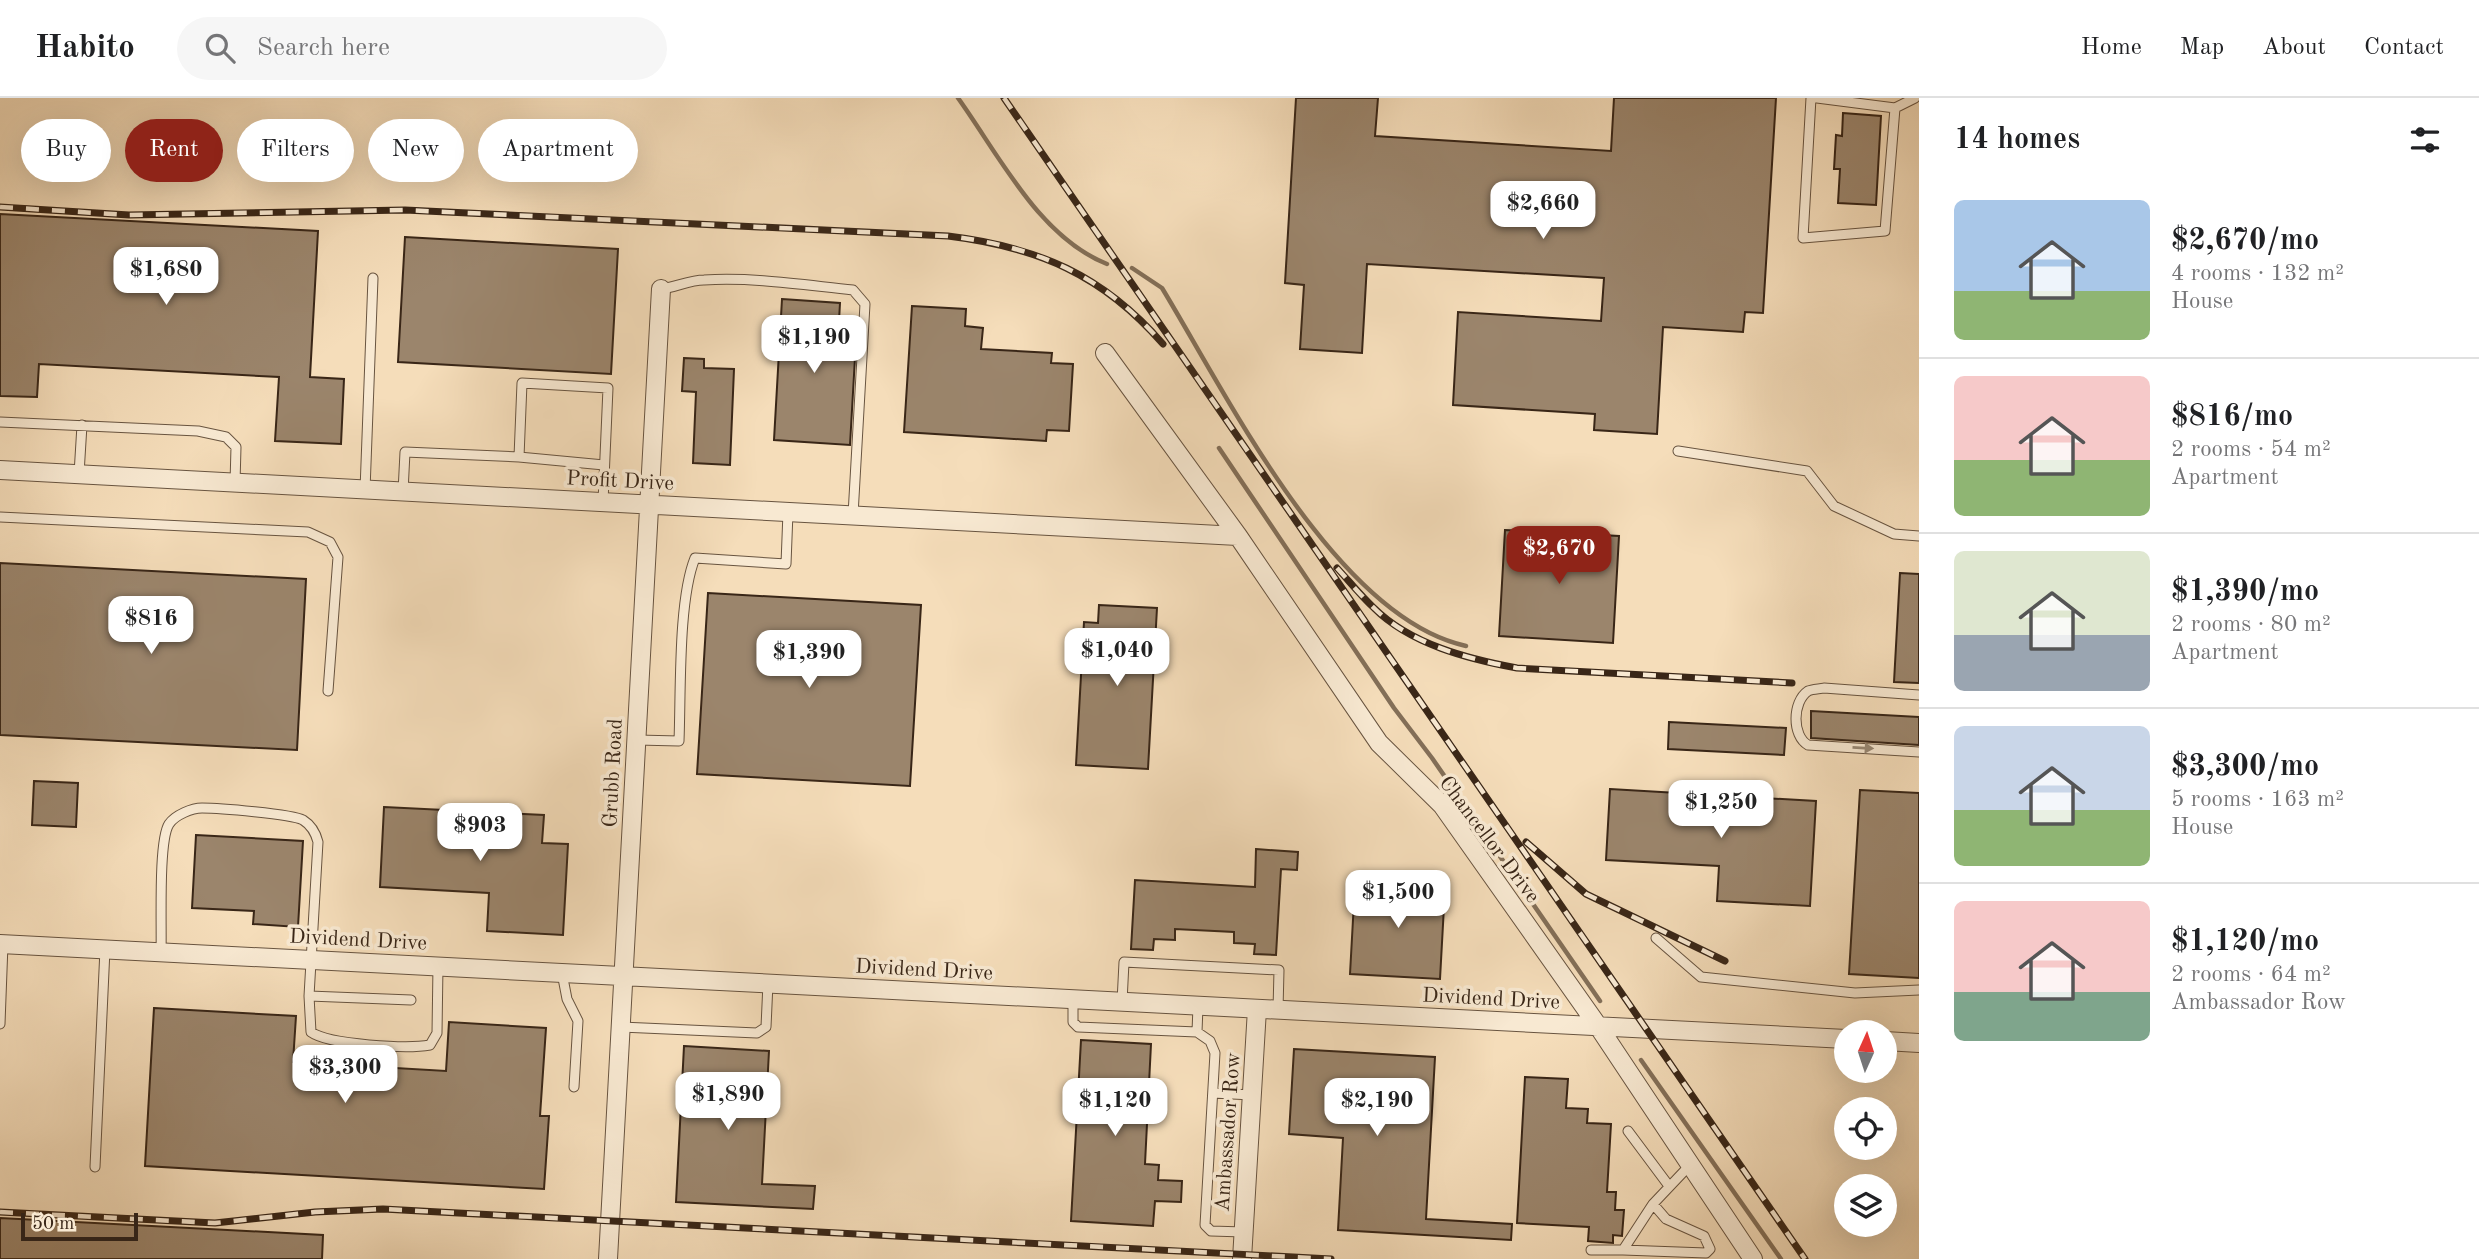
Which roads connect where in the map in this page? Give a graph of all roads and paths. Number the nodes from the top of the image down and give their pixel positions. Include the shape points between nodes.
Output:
1 (1811, 98) edge
2 (1817, 98) edge
3 (1915, 98) edge
4 (1895, 108) junction
5 (373, 278) dead end
6 (662, 289) joint
7 (1105, 353) dead end
8 (0, 422) edge
9 (82, 425) junction
10 (1678, 451) dead end
11 (519, 457) junction
12 (604, 464) junction
13 (0, 470) edge
14 (79, 474) junction
15 (235, 482) junction
16 (365, 490) junction
17 (403, 492) junction
18 (603, 502) junction
19 (649, 505) junction
20 (788, 512) junction
21 (853, 515) junction
22 (0, 517) edge
23 (1238, 536) junction
24 (1919, 536) edge
25 (328, 691) dead end
26 (1919, 695) edge
27 (637, 740) junction
28 (1919, 751) edge
29 (1656, 938) dead end
30 (1, 944) edge
31 (105, 949) junction
32 (161, 952) junction
33 (310, 960) junction
34 (438, 967) junction
35 (562, 973) junction
36 (624, 976) junction
37 (768, 983) junction
38 (1, 985) edge
39 (1919, 990) edge
40 (309, 996) junction
41 (1073, 999) junction
42 (411, 1000) dead end
43 (1122, 1002) junction
44 (1198, 1006) junction
45 (1257, 1009) junction
46 (1278, 1010) junction
47 (0, 1024) edge
48 (1598, 1026) junction
49 (621, 1027) junction
50 (1197, 1032) junction
51 (1834, 1038) edge
52 (1897, 1042) edge
53 (1919, 1043) edge
54 (575, 1087) dead end
55 (1213, 1093) junction
56 (1252, 1095) junction
57 (1628, 1131) dead end
58 (1690, 1164) junction
59 (95, 1167) dead end
60 (1669, 1186) junction
61 (1653, 1204) junction
62 (1244, 1232) junction
63 (1591, 1250) dead end
64 (1623, 1250) junction
65 (608, 1259) edge
66 (613, 1259) edge
67 (1242, 1259) edge
68 (1753, 1259) edge

1 - 4 lane via 1803,237 1885,231
2 - 4 lane
3 - 4 lane
5 - 16 lane
6 - 19 street, Grubb Road
6 - 21 lane via 700,279 752,279 853,290 865,304
7 - 23 street, Chancellor Drive
8 - 9 lane
9 - 14 lane
9 - 15 lane via 198,431 226,437 236,447
10 - 24 lane via 1807,471 1833,506 1894,534
11 - 12 lane
11 - 12 lane via 522,383 608,388
11 - 17 lane via 405,452
12 - 18 lane
13 - 14 street, Profit Drive
14 - 15 street, Profit Drive
15 - 16 street, Profit Drive
16 - 17 street, Profit Drive
17 - 18 street, Profit Drive
18 - 19 street, Profit Drive
19 - 20 street, Profit Drive
19 - 27 street, Grubb Road
20 - 21 street, Profit Drive
20 - 27 lane via 786,564 695,558 685,607 679,741
21 - 23 street, Profit Drive
22 - 25 lane via 308,532 330,542 338,557
23 - 48 street, Chancellor Drive via 1379,743 1442,806
26 -> 28 lane via 1809,690 1801,699 1797,733 1808,745
27 - 36 street, Grubb Road
29 - 39 lane via 1701,977 1855,993
30 - 31 street, Dividend Drive
30 - 38 lane
31 - 32 street, Dividend Drive
31 - 59 lane
32 - 33 street, Dividend Drive
32 - 33 lane via 169,824 200,808 303,820 315,833
33 - 34 street, Dividend Drive
33 - 40 lane
34 - 35 street, Dividend Drive
34 - 40 lane via 437,1033 430,1045 334,1041 317,1036 312,1032
35 - 36 street, Dividend Drive
35 - 54 lane via 578,1021
36 - 37 street, Dividend Drive
36 - 49 street, Grubb Road
37 - 41 street, Dividend Drive
37 - 49 lane via 766,1027 757,1033
38 - 47 lane
40 - 42 lane
41 - 43 street, Dividend Drive
41 - 50 lane via 1073,1022 1078,1027
43 - 44 street, Dividend Drive
43 - 46 lane via 1124,962 1279,970
44 - 45 street, Dividend Drive
44 - 50 lane
45 - 46 street, Dividend Drive
45 - 56 street, Ambassador Row
46 - 48 street, Dividend Drive
48 - 51 street, Dividend Drive
48 - 58 street, Chancellor Drive
49 - 65 street, Grubb Road
50 - 55 lane via 1210,1041 1215,1053
52 - 53 street
55 - 56 lane
55 - 62 lane via 1205,1225 1211,1231
56 - 62 street, Ambassador Row
57 - 60 lane
58 - 60 lane
58 - 68 street, Chancellor Drive
60 - 61 lane
61 - 64 lane
61 - 64 lane via 1666,1219 1704,1236 1710,1249 1706,1253
62 - 67 street, Ambassador Row
63 - 64 lane
65 - 66 lane

